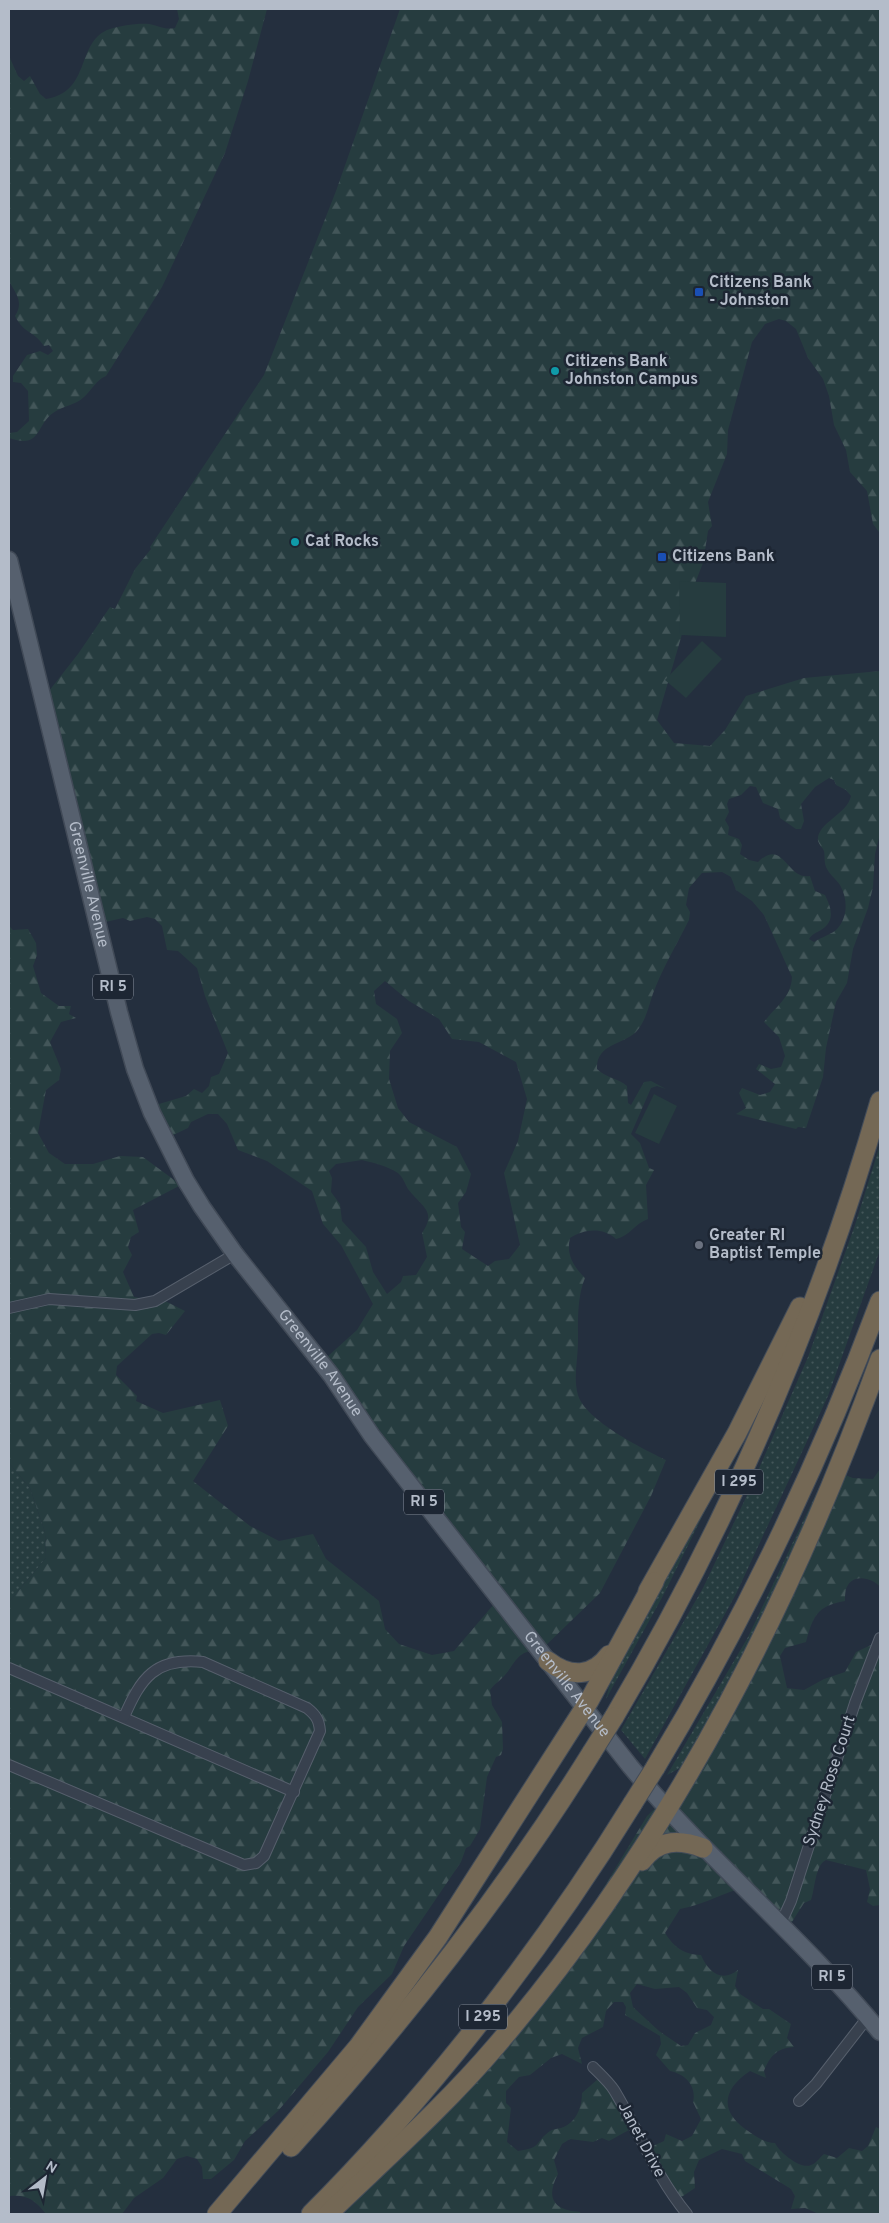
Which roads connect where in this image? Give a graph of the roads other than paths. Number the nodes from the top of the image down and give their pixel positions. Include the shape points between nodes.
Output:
1 (9, 560) edge
2 (880, 1101) edge
3 (838, 1235) junction
4 (235, 1254) junction
5 (880, 1301) edge
6 (9, 1308) edge
7 (880, 1359) edge
8 (654, 1582) junction
9 (880, 1638) edge
10 (548, 1662) junction
11 (9, 1668) edge
12 (585, 1709) junction
13 (124, 1718) junction
14 (9, 1766) edge
15 (294, 1792) junction
16 (667, 1811) junction
17 (703, 1848) junction
18 (608, 1899) junction
19 (780, 1925) junction
20 (868, 2017) junction
21 (880, 2032) edge
22 (593, 2067) dead end
23 (799, 2101) dead end
24 (217, 2214) edge
25 (225, 2214) edge
26 (312, 2214) edge
27 (328, 2214) edge
28 (687, 2214) edge

1 - 4 main road, Greenville Avenue / RI 5 via 119,1012 136,1069 152,1113 186,1181
2 - 3 highway, I 295
3 - 8 highway via 737,1433
3 - 25 highway, I 295, bridge via 786,1372 735,1490 681,1598 614,1717 503,1887 420,1997 313,2122
4 - 6 street via 155,1301 135,1305 49,1299
4 - 10 main road, Greenville Avenue / RI 5
5 - 26 highway, I 295, bridge via 831,1424 778,1540 728,1639 634,1803 561,1911 478,2023 407,2109
7 - 16 highway via 844,1457 793,1575 747,1668
8 - 10 highway via 610,1655 597,1669 574,1674
8 - 12 highway
9 - 19 street, Sydney Rose Court
10 - 12 main road, Greenville Avenue / RI 5
11 - 13 street
12 - 16 main road, Greenville Avenue / RI 5
12 - 24 highway via 410,1978 336,2074
13 - 15 street
13 - 15 street via 139,1685 148,1675 172,1663 203,1662 315,1714 320,1722 320,1731
14 - 15 street via 244,1866 256,1863 269,1848
16 - 17 main road, Greenville Avenue / RI 5
16 - 18 highway
17 - 18 highway via 675,1842 655,1847 626,1883
17 - 19 main road, Greenville Avenue / RI 5
18 - 27 highway via 555,1973 494,2048 448,2098
19 - 20 main road, Greenville Avenue / RI 5
20 - 21 main road, Greenville Avenue / RI 5
20 - 23 street
22 - 28 street, Janet Drive via 613,2089 648,2158

